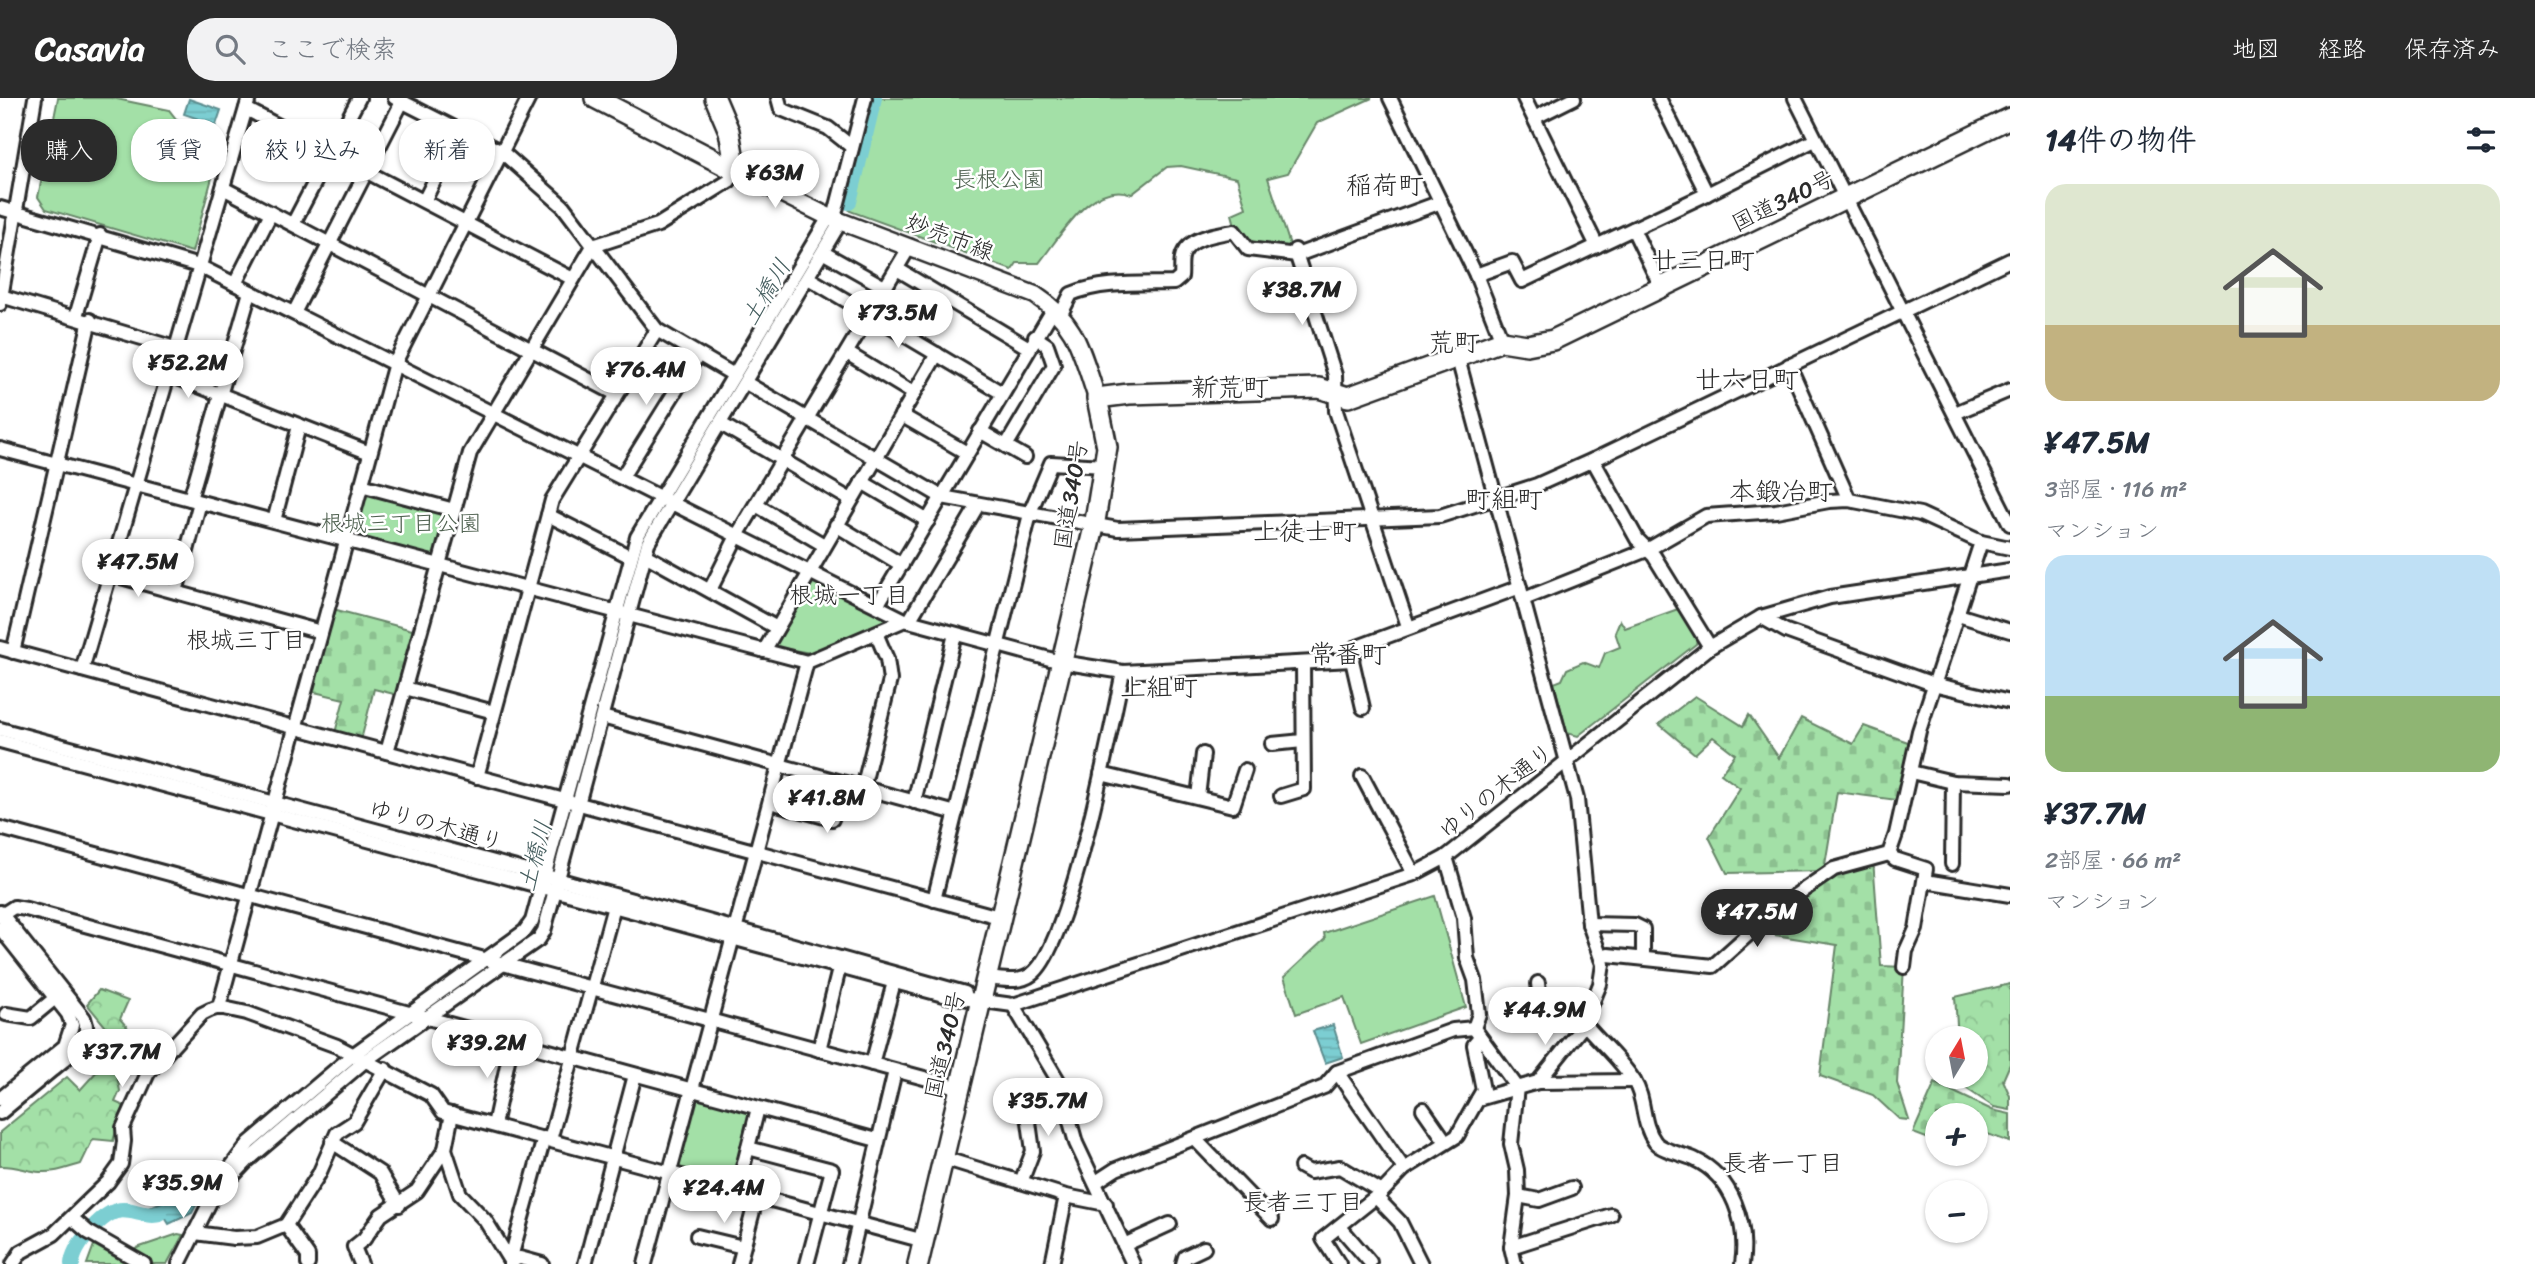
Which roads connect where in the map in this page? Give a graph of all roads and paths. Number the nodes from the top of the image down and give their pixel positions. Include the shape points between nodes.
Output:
1 (35, 98) edge
2 (359, 98) edge
3 (530, 98) edge
4 (595, 98) edge
5 (715, 98) edge
6 (778, 98) edge
7 (865, 98) edge
8 (1390, 98) edge
9 (1524, 98) edge
10 (1574, 98) edge
11 (1659, 98) edge
12 (1795, 98) edge
13 (398, 100) edge
14 (247, 103) edge
15 (1534, 118) junction
16 (2010, 118) edge
17 (274, 119) edge
18 (348, 119) edge
19 (437, 119) edge
20 (385, 129) edge
21 (1815, 140) junction
22 (852, 147) junction
23 (495, 148) edge
24 (502, 152) junction
25 (736, 171) junction
26 (385, 181) edge
27 (315, 182) edge
28 (360, 182) edge
29 (434, 182) edge
30 (223, 188) junction
31 (1707, 194) junction
32 (1844, 198) junction
33 (424, 201) junction
34 (1441, 202) junction
35 (0, 208) edge
36 (16, 210) junction
37 (271, 213) junction
38 (835, 219) junction
39 (465, 223) junction
40 (293, 224) junction
41 (1633, 229) junction
42 (100, 235) junction
43 (330, 243) junction
44 (593, 246) junction
45 (910, 246) junction
46 (1597, 246) junction
47 (1296, 252) junction
48 (824, 253) junction
49 (2010, 260) edge
50 (199, 266) junction
51 (897, 269) junction
52 (1476, 275) junction
53 (573, 279) junction
54 (810, 279) junction
55 (234, 284) junction
56 (1661, 287) junction
57 (886, 288) junction
58 (250, 292) junction
59 (429, 296) junction
60 (1, 300) edge
61 (1904, 310) junction
62 (1058, 311) junction
63 (294, 313) junction
64 (871, 314) junction
65 (76, 316) junction
66 (90, 320) junction
67 (657, 330) junction
68 (1502, 341) junction
69 (1032, 343) junction
70 (175, 348) junction
71 (531, 349) junction
72 (847, 353) junction
73 (937, 354) junction
74 (698, 355) junction
75 (1457, 355) junction
76 (395, 363) junction
77 (1790, 365) junction
78 (168, 374) junction
79 (734, 375) junction
80 (746, 383) junction
81 (2010, 390) edge
82 (914, 393) junction
83 (1002, 393) junction
84 (616, 394) junction
85 (221, 395) junction
86 (1336, 395) junction
87 (1097, 398) junction
88 (1955, 413) junction
89 (494, 414) junction
90 (901, 415) junction
91 (808, 418) junction
92 (721, 424) junction
93 (299, 426) junction
94 (980, 431) junction
95 (1006, 446) junction
96 (0, 449) edge
97 (370, 453) junction
98 (967, 453) junction
99 (579, 456) junction
100 (1025, 457) dead end
101 (875, 459) junction
102 (1593, 460) junction
103 (782, 461) junction
104 (56, 463) junction
105 (1105, 466) junction
106 (622, 477) junction
107 (862, 481) junction
108 (135, 485) junction
109 (361, 485) junction
110 (942, 497) junction
111 (667, 499) junction
112 (1498, 499) junction
113 (195, 500) junction
114 (851, 500) junction
115 (1849, 500) junction
116 (756, 505) junction
117 (978, 505) junction
118 (454, 510) junction
119 (548, 515) junction
120 (1029, 515) junction
121 (1371, 517) junction
122 (274, 521) junction
123 (928, 521) junction
124 (2010, 524) edge
125 (836, 525) junction
126 (1094, 527) junction
127 (738, 534) junction
128 (347, 540) junction
129 (1981, 542) junction
130 (824, 545) junction
131 (2010, 548) edge
132 (1647, 551) junction
133 (645, 555) junction
134 (629, 556) junction
135 (439, 565) junction
136 (902, 565) junction
137 (2010, 570) edge
138 (809, 571) junction
139 (110, 574) junction
140 (1971, 575) junction
141 (528, 587) junction
142 (710, 590) junction
143 (176, 592) junction
144 (1522, 593) junction
145 (878, 604) junction
146 (616, 611) junction
147 (629, 614) junction
148 (1958, 615) junction
149 (1761, 617) junction
150 (907, 621) junction
151 (1408, 626) junction
152 (778, 628) junction
153 (2010, 631) edge
154 (321, 632) junction
155 (876, 633) junction
156 (955, 634) junction
157 (996, 645) junction
158 (1710, 647) junction
159 (0, 648) edge
160 (764, 651) junction
161 (13, 652) junction
162 (1352, 660) junction
163 (807, 662) junction
164 (1061, 662) junction
165 (1303, 664) junction
166 (82, 670) junction
167 (1123, 672) junction
168 (1933, 684) junction
169 (405, 688) junction
170 (2010, 702) edge
171 (1363, 708) dead end
172 (495, 712) junction
173 (601, 718) junction
174 (295, 728) junction
175 (0, 729) edge
176 (0, 741) edge
177 (1303, 741) junction
178 (1272, 744) dead end
179 (387, 752) junction
180 (1203, 754) dead end
181 (1567, 761) junction
182 (779, 766) junction
183 (1245, 770) dead end
184 (1911, 772) junction
185 (1101, 774) junction
186 (1362, 776) dead end
187 (477, 777) junction
188 (1953, 782) junction
189 (842, 783) junction
190 (2010, 784) edge
191 (863, 788) junction
192 (1281, 796) dead end
193 (1198, 797) junction
194 (565, 800) junction
195 (770, 802) junction
196 (914, 802) junction
197 (578, 803) junction
198 (273, 808) junction
199 (956, 813) junction
200 (0, 828) edge
201 (757, 852) junction
202 (1889, 853) junction
203 (1446, 858) junction
204 (1952, 864) dead end
205 (1414, 874) junction
206 (1924, 881) junction
207 (549, 884) junction
208 (2010, 895) edge
209 (249, 896) junction
210 (934, 900) junction
211 (614, 906) junction
212 (1, 914) edge
213 (999, 917) junction
214 (1589, 924) junction
215 (0, 928) edge
216 (735, 934) junction
217 (1601, 958) junction
218 (1643, 958) junction
219 (484, 959) junction
220 (841, 962) junction
221 (504, 964) junction
222 (230, 965) junction
223 (1904, 967) dead end
224 (986, 978) junction
225 (894, 982) junction
226 (1538, 983) dead end
227 (592, 988) junction
228 (59, 995) junction
229 (981, 1000) junction
230 (1520, 1003) dead end
231 (1540, 1003) junction
232 (1013, 1005) junction
233 (219, 1007) junction
234 (6, 1014) dead end
235 (407, 1014) junction
236 (428, 1017) junction
237 (710, 1021) junction
238 (1583, 1026) junction
239 (1477, 1033) junction
240 (512, 1042) junction
241 (819, 1050) junction
242 (360, 1057) junction
243 (572, 1059) junction
244 (872, 1064) junction
245 (385, 1069) junction
246 (895, 1071) junction
247 (1337, 1072) junction
248 (635, 1076) junction
249 (1634, 1081) junction
250 (1538, 1082) junction
251 (1517, 1087) junction
252 (961, 1088) junction
253 (691, 1090) junction
254 (1020, 1091) dead end
255 (1478, 1098) junction
256 (0, 1099) edge
257 (758, 1108) junction
258 (1423, 1109) dead end
259 (0, 1113) edge
260 (452, 1114) junction
261 (494, 1125) junction
262 (547, 1139) junction
263 (1195, 1139) junction
264 (877, 1140) junction
265 (332, 1142) junction
266 (1446, 1142) junction
267 (748, 1148) junction
268 (445, 1149) junction
269 (613, 1157) junction
270 (943, 1158) junction
271 (1301, 1167) dead end
272 (1404, 1169) junction
273 (670, 1174) junction
274 (1021, 1182) junction
275 (1096, 1182) junction
276 (1572, 1188) dead end
277 (737, 1191) junction
278 (1379, 1194) junction
279 (757, 1196) junction
280 (1066, 1196) junction
281 (1518, 1196) junction
282 (1106, 1204) junction
283 (399, 1205) junction
284 (821, 1213) junction
285 (1611, 1215) dead end
286 (72, 1218) junction
287 (1272, 1219) dead end
288 (859, 1224) junction
289 (1170, 1224) dead end
290 (286, 1225) junction
291 (1340, 1227) junction
292 (195, 1233) junction
293 (697, 1236) dead end
294 (923, 1241) junction
295 (1124, 1245) junction
296 (744, 1247) junction
297 (1511, 1247) junction
298 (1204, 1248) dead end
299 (511, 1262) edge
300 (1335, 1262) edge
301 (1370, 1262) dead end
302 (13, 1264) edge
303 (144, 1264) edge
304 (179, 1264) edge
305 (308, 1264) edge
306 (361, 1264) edge
307 (541, 1264) edge
308 (585, 1264) edge
309 (645, 1264) edge
310 (739, 1264) edge
311 (807, 1264) edge
312 (849, 1264) edge
313 (918, 1264) edge
314 (1052, 1264) edge
315 (1133, 1264) edge
316 (1183, 1264) edge
317 (1421, 1264) edge
318 (1514, 1264) edge
319 (1742, 1264) edge

1 - 36 street
2 - 18 street
3 - 24 street
4 - 25 highway
5 - 25 highway via 729,131
6 - 22 street via 781,109 828,128
7 - 22 street
8 - 34 street
9 - 15 street
10 - 15 street
11 - 31 street
12 - 21 street
13 - 19 street
13 - 20 street
14 - 17 street
14 - 30 street
15 - 46 street
16 - 32 highway, 国道340号
21 - 31 street
21 - 32 street
22 - 38 street
23 - 24 street
24 - 39 street
24 - 44 street via 563,206
25 - 38 main road, 妙売市線
25 - 44 street via 729,181 658,225
26 - 33 street
27 - 40 street
28 - 43 street
29 - 33 street
30 - 37 street
30 - 50 street
31 - 41 street
32 - 56 highway, 国道340号
32 - 61 street
33 - 39 street
34 - 47 street
34 - 52 street
35 - 36 street
36 - 42 street
36 - 60 street
37 - 40 street
37 - 55 street
38 - 45 main road, 妙売市線
38 - 48 street
38 - 79 street
39 - 53 street
39 - 59 street
40 - 43 street
41 - 46 street
41 - 56 street
42 - 50 street
42 - 65 street
43 - 59 street
43 - 63 street
44 - 53 street
44 - 67 street
45 - 51 street
45 - 62 main road, 妙売市線 via 1001,280
46 - 52 street via 1522,281 1512,262
47 - 62 street via 1248,249 1234,231 1192,244 1183,253 1181,278 1174,283 1107,285 1071,294
47 - 86 street via 1335,375
48 - 54 street
48 - 57 street
49 - 61 street
50 - 55 street
50 - 70 street
51 - 57 street
51 - 69 street
52 - 68 street
53 - 71 street
54 - 64 street
54 - 80 street
55 - 58 street
56 - 68 highway, 国道340号 via 1553,340 1527,345
57 - 64 street
58 - 63 street
58 - 85 street
59 - 71 street
59 - 76 street
60 - 65 street
61 - 77 street
61 - 88 street
62 - 69 street
62 - 87 main road via 1071,327
63 - 76 street
64 - 72 street
64 - 73 street
65 - 66 street
66 - 70 street
66 - 104 street
67 - 74 street
67 - 84 street
68 - 75 highway, 国道340号
69 - 83 street
69 - 95 street via 1047,345 1054,365
70 - 78 street
71 - 84 street
71 - 89 street
72 - 82 street
72 - 91 street
73 - 82 street
73 - 83 street
74 - 79 street
74 - 106 street
75 - 86 highway, 国道340号 via 1348,397
75 - 112 street
76 - 89 street
76 - 97 street
77 - 102 street
77 - 115 street
78 - 85 street
78 - 108 street
79 - 111 street
80 - 91 street
80 - 92 street
81 - 88 street
82 - 90 street
83 - 94 street
84 - 99 street
85 - 93 street
85 - 113 street
86 - 87 highway, 国道340号 via 1319,388
86 - 121 street via 1336,411
87 - 105 highway, 国道340号 via 1106,434
88 - 124 street
89 - 99 street
89 - 118 street via 470,453
90 - 98 street
90 - 101 street
91 - 101 street
91 - 103 street
92 - 103 street
92 - 111 street
93 - 97 street
93 - 122 street
94 - 95 street
94 - 98 street
95 - 100 street
96 - 104 street
97 - 109 street
98 - 110 street
99 - 106 street
99 - 119 street
101 - 107 street
101 - 110 street
102 - 112 street
102 - 132 street
103 - 114 street
103 - 116 street
104 - 108 street
104 - 161 street
105 - 120 street via 1051,463
105 - 126 highway, 国道340号
106 - 111 street
107 - 114 street
107 - 123 street
108 - 113 street
108 - 139 street
109 - 118 street
109 - 128 street
110 - 117 street
110 - 123 street
111 - 127 street
111 - 133 street
111 - 134 street
112 - 121 street via 1440,516
112 - 144 street
113 - 122 street
113 - 143 street
114 - 125 street
115 - 129 street via 1920,514
115 - 132 street via 1706,516
116 - 127 street
116 - 130 street
117 - 120 street
117 - 150 street
118 - 135 street
119 - 134 street
119 - 141 street
120 - 126 street
120 - 157 street
121 - 126 street
121 - 151 street
122 - 128 street
123 - 136 street
125 - 130 street
125 - 136 street
126 - 164 highway, 国道340号
127 - 138 street
127 - 142 street
128 - 135 street
128 - 154 street
129 - 131 street
129 - 140 street
130 - 138 street
132 - 144 street
132 - 158 street
133 - 142 street
133 - 147 street
134 - 146 street
135 - 141 street
135 - 169 street
136 - 145 street
137 - 140 street, ゆりの木通り
138 - 145 street
138 - 152 street
139 - 143 street
139 - 166 street
140 - 148 street
140 - 149 street, ゆりの木通り via 1830,597
141 - 146 street
141 - 172 street
142 - 152 street
143 - 154 street
144 - 151 street
144 - 181 street
145 - 150 street
146 - 147 street
146 - 194 street
147 - 160 street
147 - 173 street
148 - 153 street
148 - 168 street
149 - 158 street, ゆりの木通り
149 - 168 street via 1787,631
150 - 155 street
150 - 156 street
151 - 162 street via 1355,648
152 - 160 street
154 - 174 street
155 - 163 street
155 - 191 street via 890,680
156 - 157 street
156 - 196 street
157 - 164 street
157 - 199 street
158 - 181 street, ゆりの木通り
159 - 161 street
160 - 163 street
161 - 166 street
162 - 165 street
162 - 171 street
163 - 182 street
164 - 167 street
164 - 213 highway, 国道340号
165 - 167 street
165 - 177 street
166 - 174 street
167 - 185 street
168 - 170 street
168 - 184 street
169 - 172 street
169 - 179 street
172 - 187 street
173 - 182 street
173 - 197 street
174 - 179 street
174 - 198 street
175 - 198 street, ゆりの木通り
176 - 198 street, ゆりの木通り
177 - 178 street
177 - 192 street via 1304,789
179 - 187 street
180 - 193 street
181 - 203 street, ゆりの木通り
181 - 214 street via 1577,799
182 - 189 street
182 - 195 street
183 - 193 street via 1233,806
184 - 188 street
184 - 202 street
185 - 193 street
185 - 224 street via 1060,929 1035,972 1021,981
186 - 205 street
187 - 194 street
188 - 190 street
188 - 204 street
189 - 191 street
189 - 195 street via 832,819
191 - 196 street
194 - 197 street
194 - 207 street
195 - 201 street
196 - 199 street
197 - 201 street
197 - 207 street
198 - 207 street, ゆりの木通り
198 - 209 street
199 - 210 street
200 - 209 street
201 - 210 street
201 - 216 street
202 - 206 street via 1926,869
202 - 218 street via 1834,869 1780,906 1713,966
203 - 205 street, ゆりの木通り
203 - 239 street via 1464,918 1467,958 1475,980
205 - 232 street, ゆりの木通り
206 - 208 street
206 - 223 street
207 - 211 street, ゆりの木通り
207 - 216 street, ゆりの木通り
207 - 219 street via 525,931
207 - 221 street via 539,939
209 - 219 street
209 - 222 street
210 - 213 street
211 - 216 street, ゆりの木通り
211 - 227 street
212 - 222 street via 14,907 26,909
212 - 228 street
213 - 224 highway, 国道340号
214 - 217 street
214 - 218 street via 1643,929
215 - 228 street
216 - 220 street, ゆりの木通り
216 - 237 street
217 - 218 street
217 - 238 street via 1600,984
219 - 221 street
219 - 235 street
220 - 225 street, ゆりの木通り
220 - 229 street, ゆりの木通り via 949,987
220 - 241 street
221 - 227 street
221 - 236 street
222 - 233 street
222 - 235 street
224 - 229 highway, 国道340号
225 - 229 street, ゆりの木通り
225 - 244 street
226 - 231 street
227 - 237 street
227 - 243 street
228 - 234 street via 31,1018
228 - 256 street via 72,1025 65,1046
228 - 259 street via 83,1018 87,1036 81,1046
229 - 232 street, ゆりの木通り
229 - 252 highway, 国道340号
230 - 231 street
231 - 238 street via 1569,1003
232 - 275 street via 1059,1082 1076,1143
233 - 242 street via 247,1013
233 - 286 street via 202,1014 148,1073 123,1128 121,1164
235 - 236 street
235 - 242 street
236 - 240 street
236 - 242 street
237 - 241 street
237 - 253 street
238 - 249 street
238 - 250 street
239 - 247 street via 1453,1030
239 - 251 street
239 - 255 street via 1474,1045 1483,1090
240 - 243 street
240 - 261 street
241 - 244 street
242 - 245 street
242 - 292 street via 217,1192
243 - 248 street
243 - 262 street
244 - 246 street
245 - 260 street via 431,1095 443,1112
245 - 265 street via 354,1122
246 - 252 street
246 - 264 street
247 - 263 street via 1324,1087
247 - 272 street
248 - 253 street
248 - 269 street
249 - 250 street
249 - 319 street via 1641,1093 1645,1124 1657,1144 1712,1168 1727,1186 1746,1241
250 - 251 street
251 - 255 street
251 - 281 street via 1511,1144
252 - 270 highway, 国道340号
253 - 257 street
253 - 273 street
254 - 274 street via 1033,1151
255 - 266 street via 1457,1136
257 - 264 street
257 - 267 street
258 - 266 street
260 - 261 street
260 - 268 street
261 - 262 street
262 - 269 street
262 - 299 street
263 - 275 street via 1116,1169
263 - 287 street
264 - 288 street
265 - 283 street via 380,1173
265 - 290 street via 319,1174
266 - 272 street
267 - 277 street
267 - 284 street via 832,1170
268 - 283 street via 417,1191
268 - 299 street via 460,1194 485,1220
269 - 273 street
269 - 308 street
270 - 274 street
270 - 294 highway, 国道340号
271 - 278 street via 1310,1172 1340,1167
272 - 278 street
273 - 277 street
273 - 309 street
274 - 280 street
275 - 282 street
276 - 281 street via 1539,1200
277 - 279 street
278 - 291 street
278 - 317 street via 1401,1222
279 - 284 street
279 - 296 street
280 - 282 street
280 - 314 street
281 - 297 street
282 - 295 street
283 - 306 street via 381,1215 354,1247
284 - 288 street
284 - 311 street
285 - 297 street
286 - 302 street via 22,1252
286 - 303 street
288 - 294 street
288 - 312 street
289 - 295 street
290 - 292 street via 257,1237
290 - 305 street via 308,1256
291 - 300 street via 1323,1240
291 - 301 street
292 - 304 street
293 - 296 street
294 - 313 highway, 国道340号
295 - 315 street
296 - 310 street
297 - 318 street
298 - 316 street via 1185,1257
299 - 307 street via 520,1258

